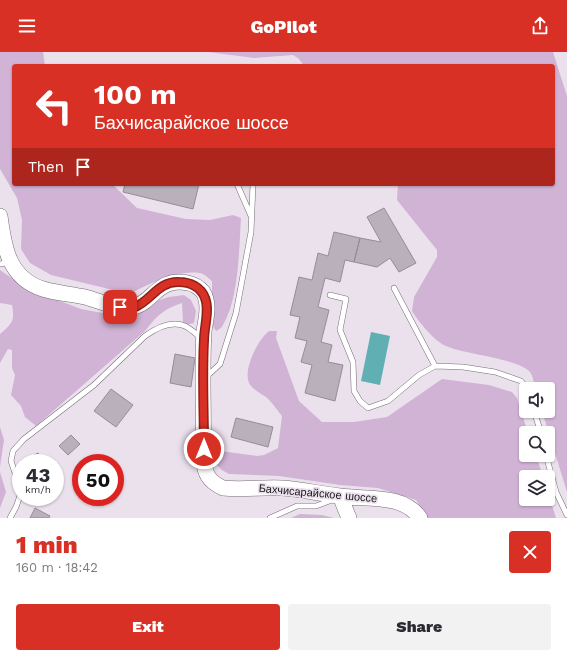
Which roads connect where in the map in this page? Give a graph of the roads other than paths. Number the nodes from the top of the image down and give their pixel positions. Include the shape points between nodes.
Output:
1 (238, 186) edge
2 (253, 186) edge
3 (0, 217) edge
4 (252, 218) junction
5 (5, 263) edge
6 (394, 288) dead end
7 (330, 295) dead end
8 (204, 339) junction
9 (434, 366) junction
10 (204, 380) junction
11 (522, 382) edge
12 (548, 462) edge
13 (340, 496) junction
14 (567, 515) edge
15 (10, 518) edge
16 (270, 518) edge
17 (348, 518) edge
18 (420, 518) edge

1 - 4 lane
2 - 4 lane
3 - 5 main road, Бахчисарайское шоссе
4 - 10 lane via 246,267 231,334 220,364
5 - 8 main road, Бахчисарайское шоссе via 42,289 120,307 141,304 158,289 173,282 193,284 206,299
6 - 9 lane
7 - 9 lane via 346,299 340,330 353,362 354,391 368,408 388,401 418,374
8 - 10 main road, Бахчисарайское шоссе
8 - 15 lane via 190,329 176,324 152,331 94,385 24,439 13,451 11,461 21,483 21,493
9 - 11 lane via 495,372
10 - 13 main road, Бахчисарайское шоссе via 204,463 208,477 215,484 223,488 280,488
12 - 14 lane via 556,492
13 - 16 lane via 316,506 297,506
13 - 17 main road
13 - 18 main road, Бахчисарайское шоссе via 395,501 411,508

